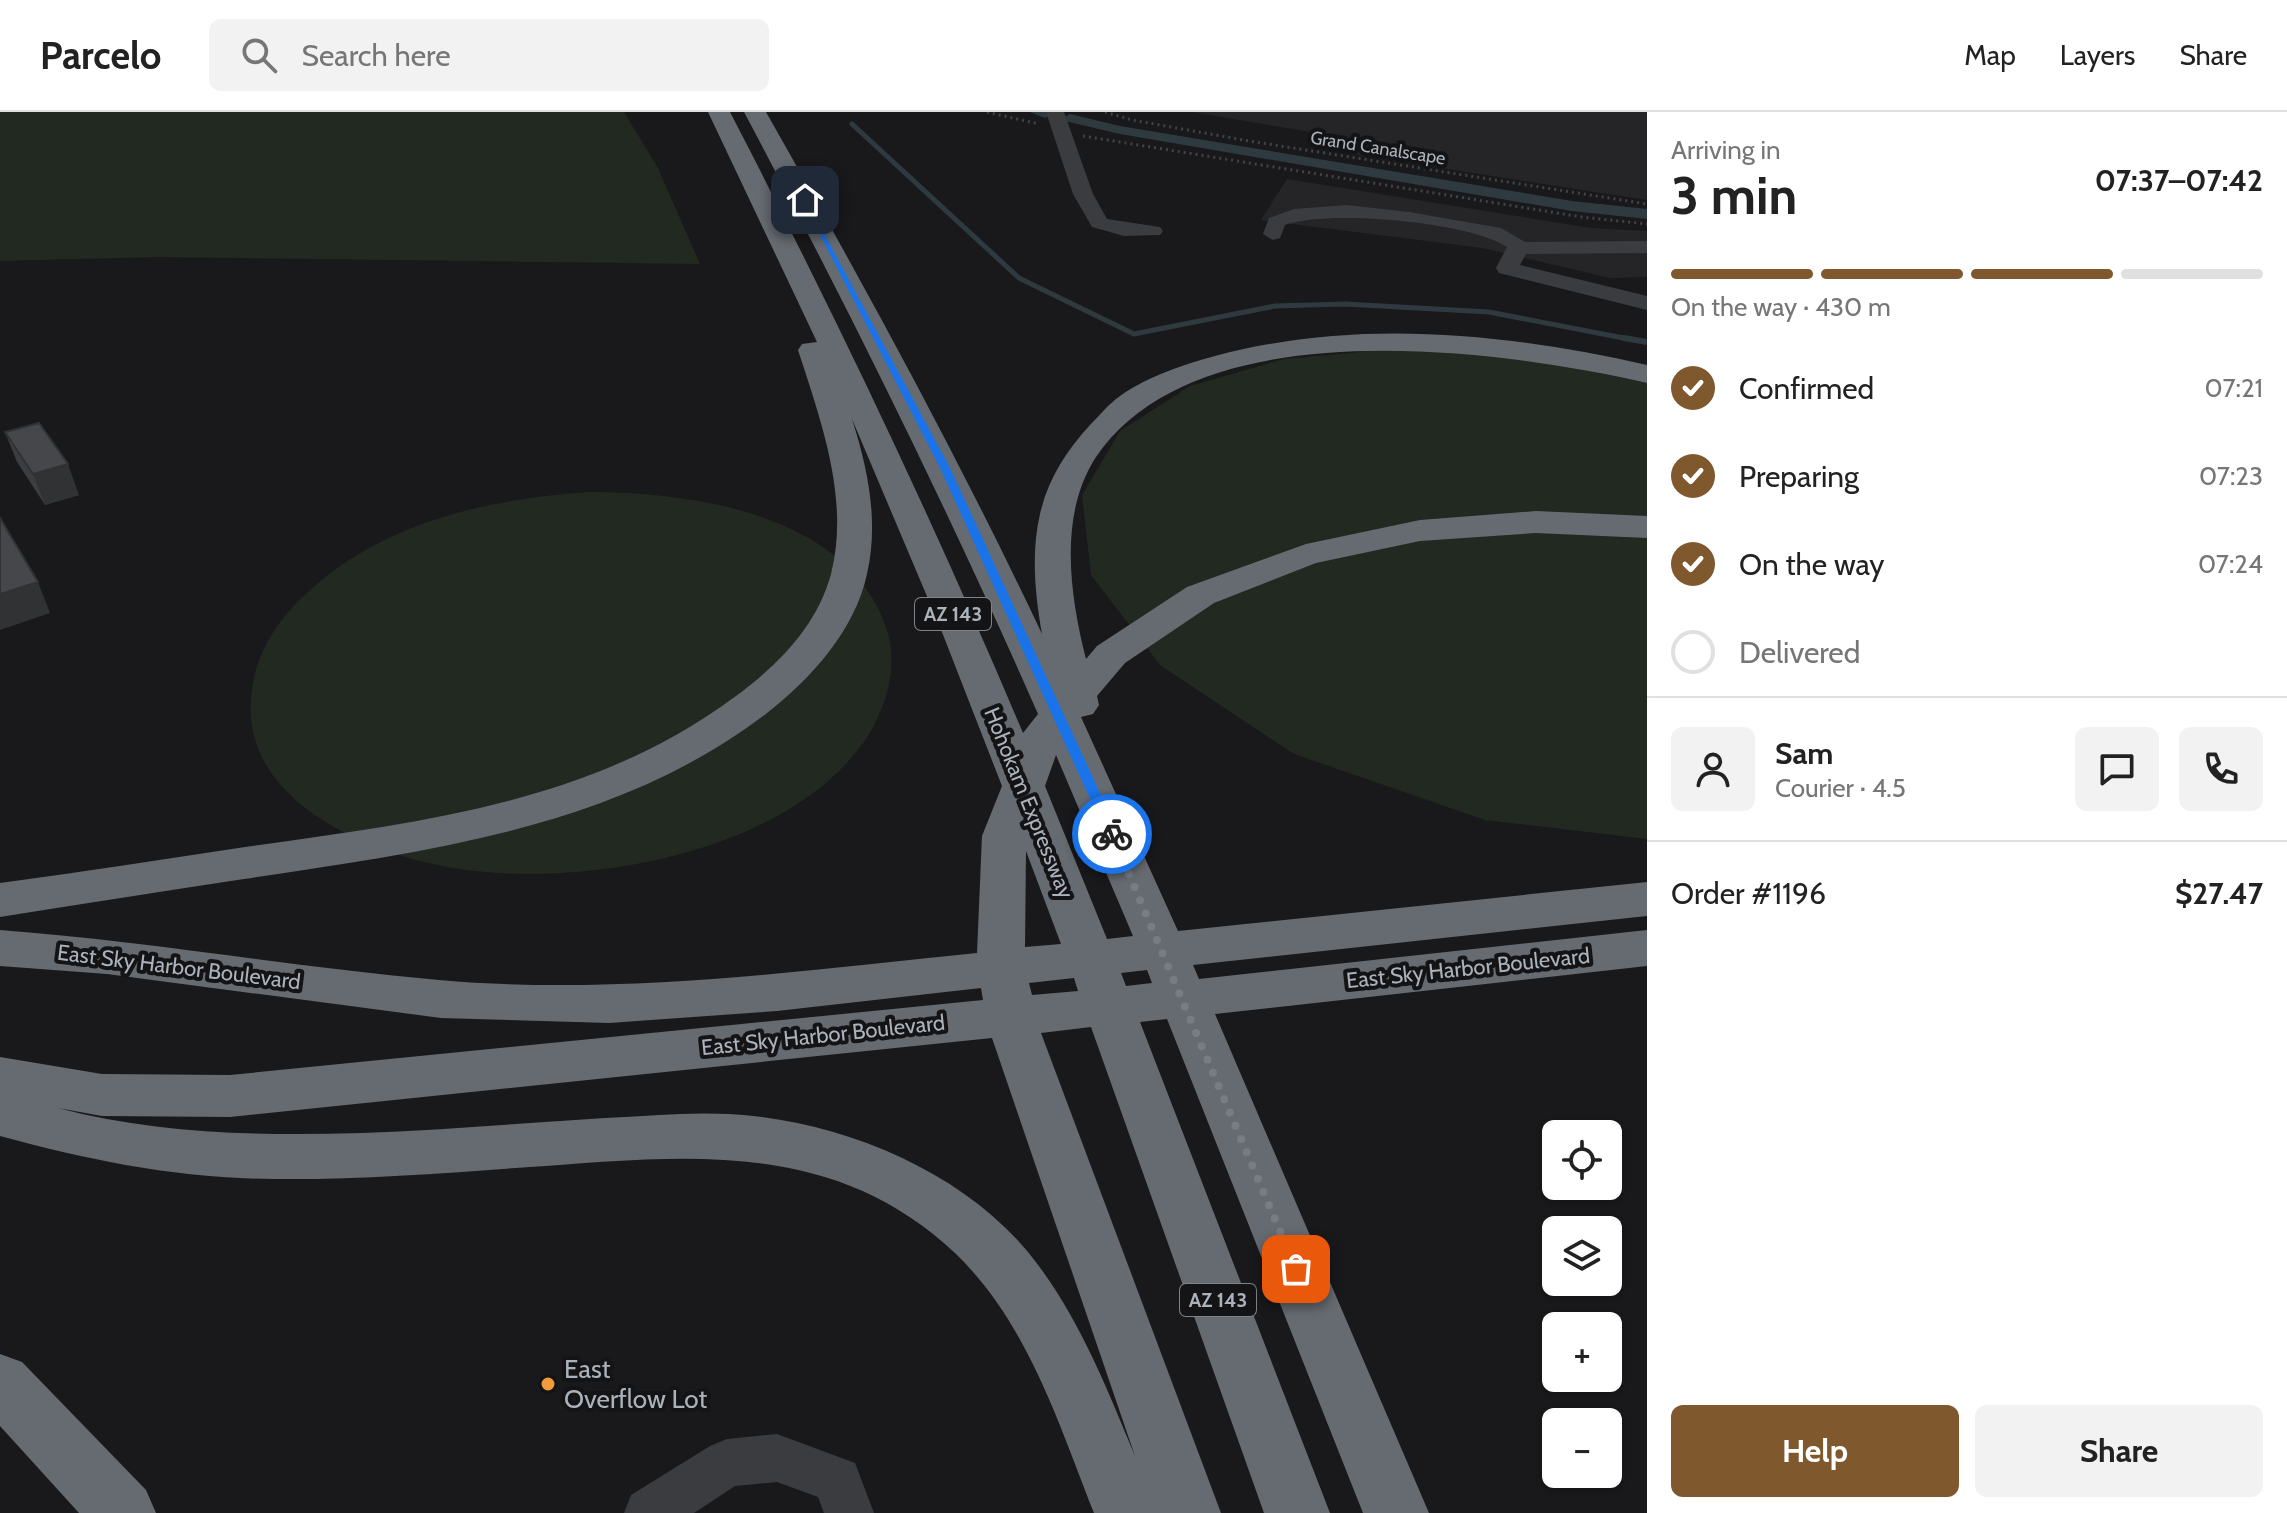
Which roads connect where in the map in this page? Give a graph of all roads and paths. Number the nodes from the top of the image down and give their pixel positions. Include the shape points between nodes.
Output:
1 (719, 112) edge
2 (755, 112) edge
3 (1105, 112) edge
4 (1058, 121) edge
5 (1139, 143) dead end
6 (761, 192) junction
7 (1647, 204) edge
8 (1647, 224) edge
9 (1153, 231) dead end
10 (1273, 234) dead end
11 (1647, 247) edge
12 (1517, 248) junction
13 (1647, 303) edge
14 (1647, 374) edge
15 (1647, 527) edge
16 (1123, 857) junction
17 (1647, 874) edge
18 (1647, 899) edge
19 (0, 900) edge
20 (0, 948) edge
21 (1647, 948) edge
22 (1070, 960) junction
23 (0, 1078) edge
24 (0, 1115) edge
25 (0, 1382) edge
26 (123, 1513) edge
27 (649, 1513) edge
28 (849, 1513) edge
29 (1127, 1513) edge
30 (1188, 1513) edge
31 (1297, 1513) edge
32 (1396, 1513) edge

1 - 6 highway, Hohokam Expressway / AZ 143
2 - 16 highway, AZ 143 via 926,428
3 - 7 path, Grand Canalscape via 1249,141
4 - 9 street via 1083,194 1099,223
5 - 8 path
6 - 19 highway via 770,244 802,317 831,406 855,534 849,576 832,618 781,681 734,719 674,755 528,813 434,834
6 - 31 highway, Hohokam Expressway / AZ 143 via 889,462 1053,861
10 - 12 street via 1276,222 1287,215 1346,212 1486,231 1510,239
11 - 12 street
12 - 13 street via 1507,268
14 - 16 highway via 1485,344 1337,343 1259,354 1198,371 1114,417 1091,440 1070,477 1057,523 1053,579 1064,657
15 - 30 highway via 1539,522 1386,534 1312,550 1242,574 1137,632 1088,675 1060,710 1026,769 1001,859 999,924 1006,990 1047,1123
16 - 32 highway, AZ 143
17 - 22 highway via 1290,920
18 - 22 highway, East Sky Harbor Boulevard
20 - 22 highway, East Sky Harbor Boulevard via 107,956 441,999 552,1004 716,998
21 - 23 highway, East Sky Harbor Boulevard via 230,1096 102,1095
24 - 29 highway via 118,1142 244,1156 342,1156 729,1136 788,1143 853,1161 939,1208 968,1230 1017,1283 1049,1335
25 - 26 highway
27 - 28 street via 727,1463 777,1458 837,1480

